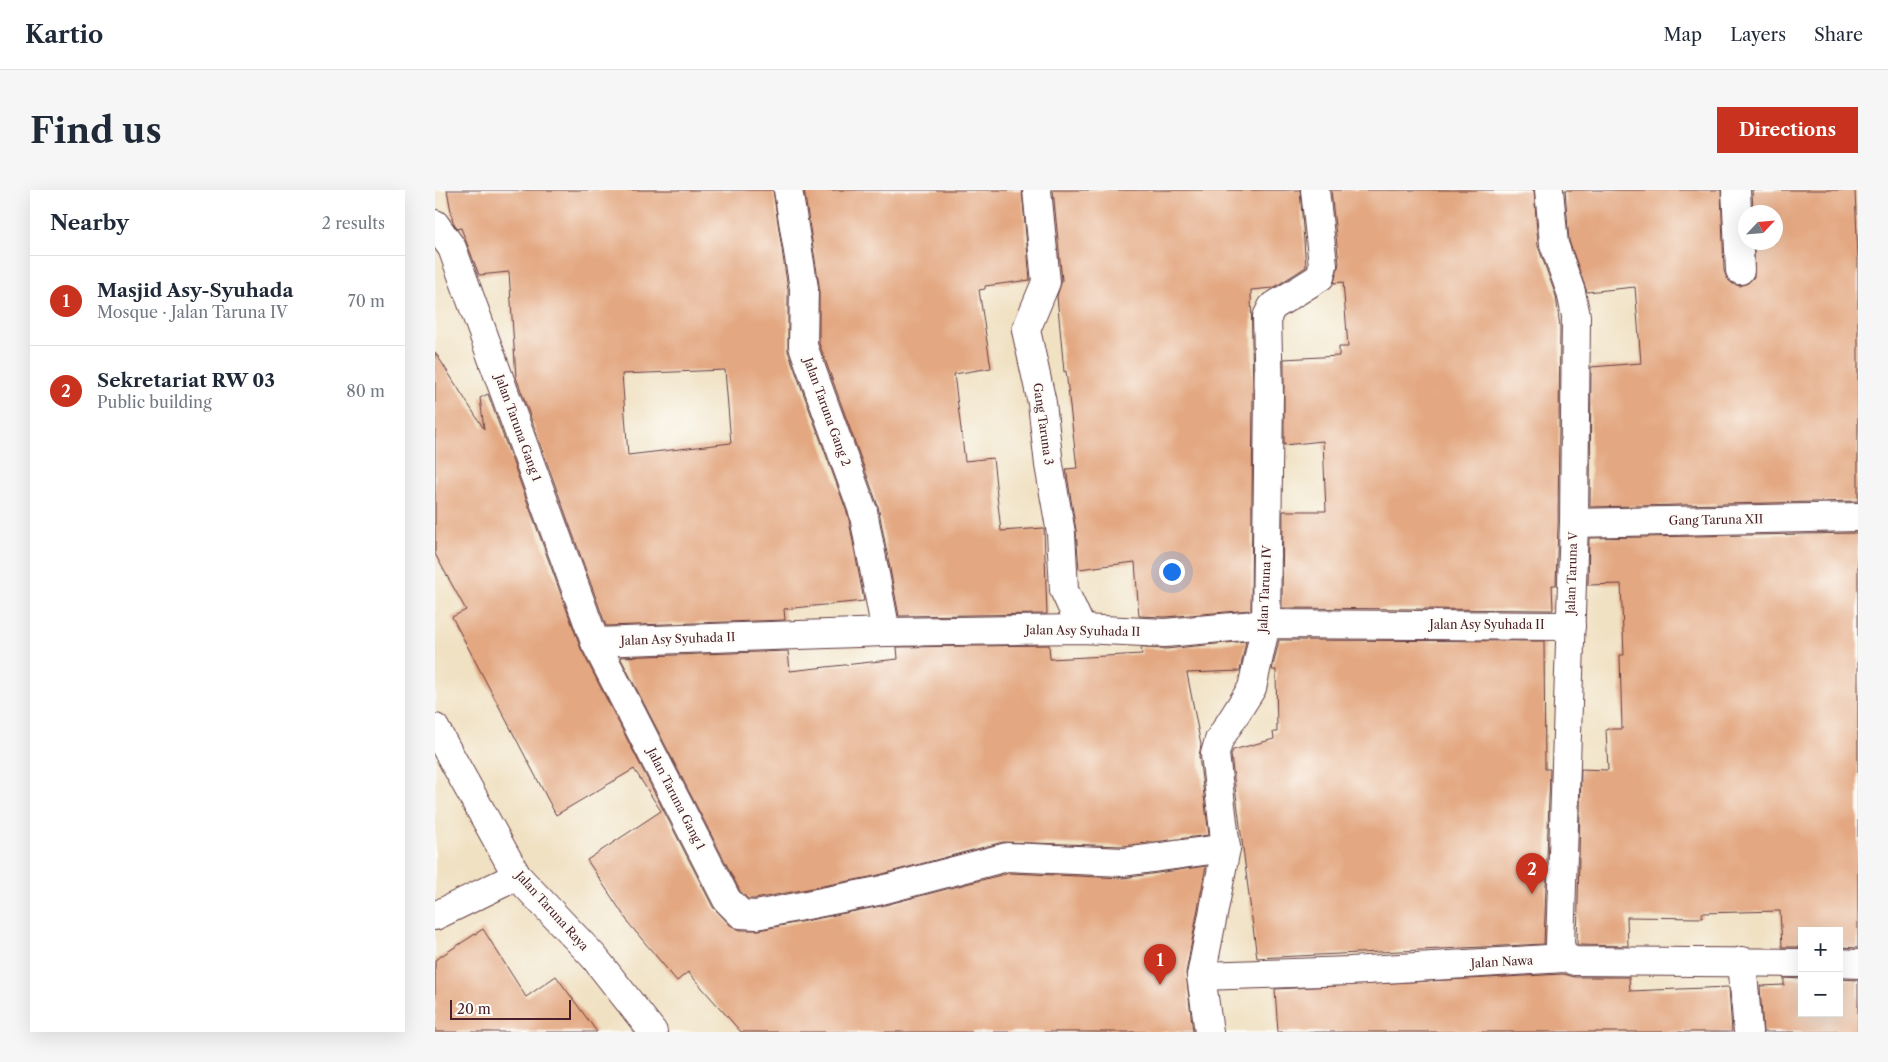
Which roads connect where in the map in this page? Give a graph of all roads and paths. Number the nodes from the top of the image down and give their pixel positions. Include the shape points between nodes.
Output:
1 (788, 190) edge
2 (1037, 190) edge
3 (1315, 190) edge
4 (1549, 190) edge
5 (1736, 190) edge
6 (435, 224) edge
7 (1740, 270) dead end
8 (1858, 517) edge
9 (1574, 523) junction
10 (1266, 624) junction
11 (1571, 626) junction
12 (1082, 629) junction
13 (886, 632) junction
14 (595, 642) junction
15 (435, 728) edge
16 (1226, 848) junction
17 (517, 876) junction
18 (435, 916) edge
19 (1565, 958) junction
20 (1742, 961) junction
21 (1798, 963) edge
22 (1843, 963) edge
23 (1858, 964) edge
24 (1201, 976) junction
25 (653, 1032) edge
26 (1209, 1032) edge
27 (1748, 1032) edge

1 - 13 street, Jalan Taruna Gang 2 via 804,288 803,346 863,511
2 - 12 street, Gang Taruna 3 via 1046,282 1026,330 1042,403 1061,533 1064,590
3 - 10 street, Jalan Taruna IV via 1323,265 1320,277 1272,307 1267,317
4 - 9 street, Jalan Taruna V via 1554,244 1576,316
5 - 7 street
6 - 14 street, Jalan Taruna Gang 1 via 452,248
8 - 9 street, Gang Taruna XII
9 - 11 street, Jalan Taruna V
10 - 11 street, Jalan Asy Syuhada II
10 - 12 street, Jalan Asy Syuhada II via 1165,632
10 - 16 street, Jalan Taruna IV via 1252,688 1219,740 1215,754
11 - 19 street, Jalan Taruna V via 1560,945
12 - 13 street, Jalan Asy Syuhada II
13 - 14 street, Jalan Asy Syuhada II
14 - 16 street, Jalan Taruna Gang 1 via 727,900 741,914 756,915 879,891 1007,857 1124,862
15 - 17 street, Jalan Taruna Raya
16 - 24 street, Jalan Taruna IV
17 - 18 street
17 - 25 street, Jalan Taruna Raya via 594,956
19 - 20 street, Jalan Nawa via 1575,961
19 - 24 street, Jalan Nawa
20 - 21 street, Jalan Nawa
20 - 27 street
22 - 23 street
24 - 26 street, Jalan Taruna IV

